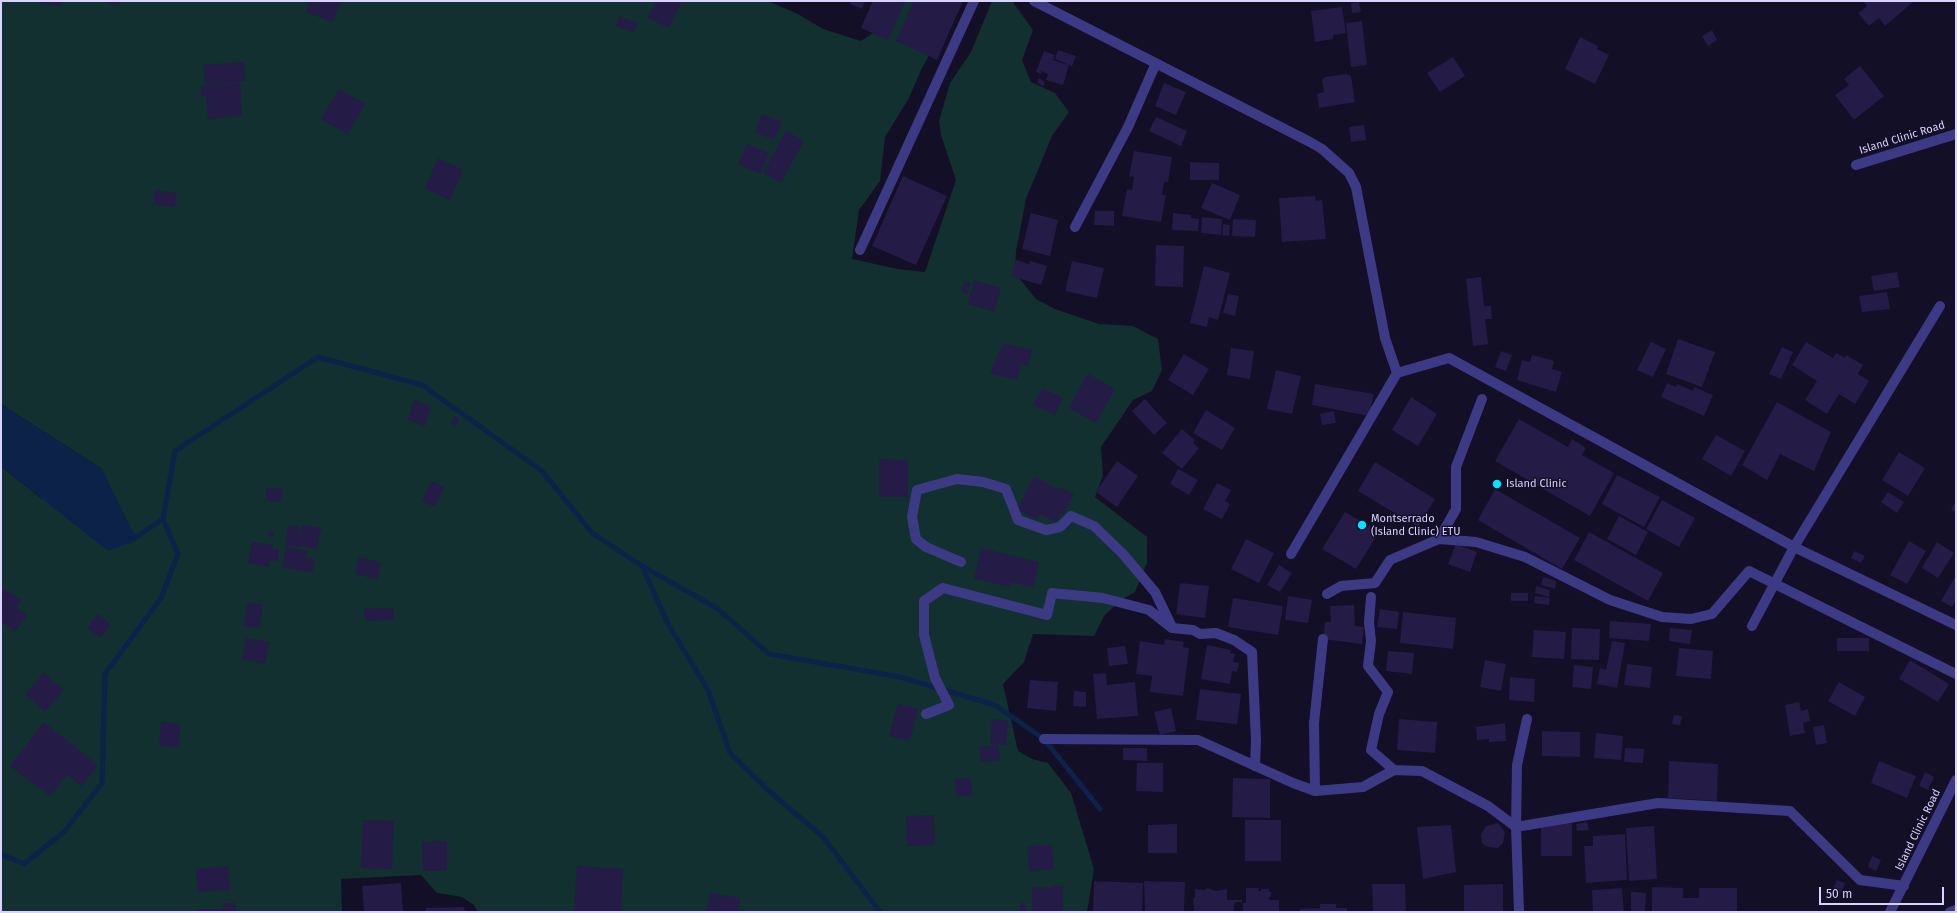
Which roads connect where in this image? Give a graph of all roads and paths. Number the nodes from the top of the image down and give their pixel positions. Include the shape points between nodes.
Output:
1 (974, 1) edge
2 (1034, 1) edge
3 (1156, 63) junction
4 (1956, 134) edge
5 (1856, 165) dead end
6 (1075, 227) dead end
7 (860, 250) dead end
8 (1940, 306) dead end
9 (1397, 373) junction
10 (1482, 399) dead end
11 (1439, 539) junction
12 (1794, 547) junction
13 (1291, 554) dead end
14 (961, 562) dead end
15 (1774, 584) junction
16 (1327, 594) dead end
17 (1371, 597) dead end
18 (1956, 625) edge
19 (1752, 626) dead end
20 (1172, 628) junction
21 (1323, 639) dead end
22 (1956, 674) edge
23 (926, 714) dead end
24 (1527, 719) dead end
25 (1044, 739) dead end
26 (1255, 766) junction
27 (1394, 770) junction
28 (1956, 780) edge
29 (1315, 791) junction
30 (1516, 827) junction
31 (1904, 886) junction
32 (1956, 910) edge
33 (1519, 912) edge
34 (1890, 912) edge
35 (1950, 912) edge

1 - 7 street
2 - 3 street
3 - 6 street via 1128,127
3 - 9 street via 1310,142 1349,173 1356,187 1385,338
4 - 5 street, Island Clinic Road
8 - 12 street
9 - 12 street via 1449,358
9 - 13 street
10 - 11 street via 1456,467 1456,509
11 - 15 street via 1476,542 1525,557 1610,600 1662,617 1691,619 1712,614 1749,571
11 - 16 street via 1390,560 1375,583 1341,586
12 - 15 street
12 - 18 street
14 - 20 street via 926,547 916,538 912,517 917,490 957,479 983,482 1006,490 1018,520 1046,530 1060,527 1071,516 1094,526 1156,592
15 - 19 street
15 - 22 street
17 - 27 street via 1368,666 1388,692 1379,714 1370,750
20 - 23 street via 1148,610 1103,598 1052,594 1046,615 943,588 924,601 924,635 935,678 949,705
20 - 26 street via 1193,630 1200,634 1216,632 1252,652
21 - 29 street via 1314,723
24 - 30 street via 1517,765
25 - 26 street via 1198,740
26 - 29 street
27 - 29 street via 1363,788
27 - 30 street via 1422,771 1488,806
28 - 31 street, Island Clinic Road
30 - 31 street via 1658,803 1790,811 1860,880
30 - 33 street
31 - 34 street, Island Clinic Road
32 - 35 street

